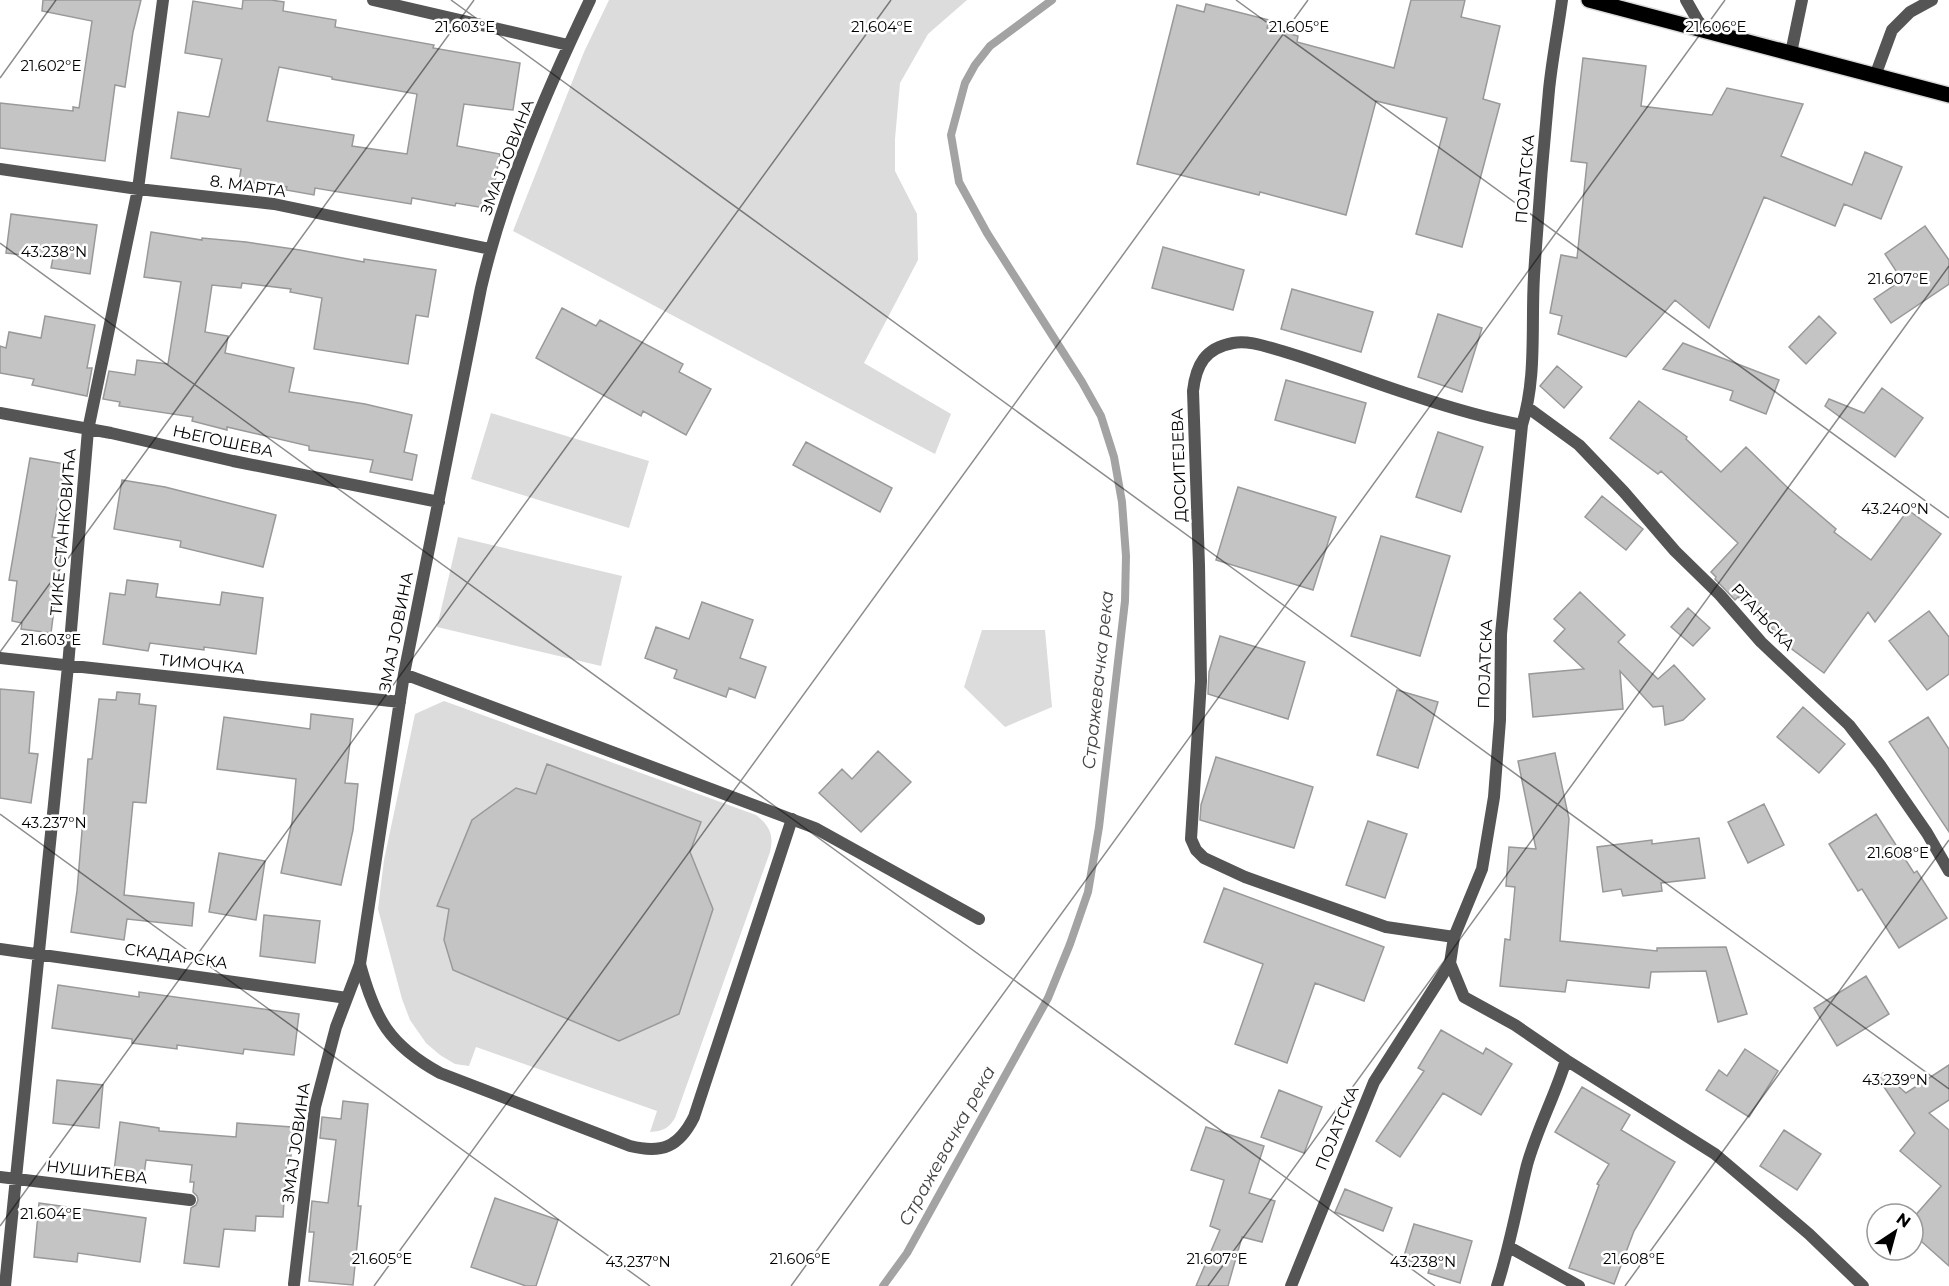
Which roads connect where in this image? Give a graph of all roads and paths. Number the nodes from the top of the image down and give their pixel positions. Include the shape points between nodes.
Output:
1 (163, 0) edge
2 (373, 0) edge
3 (590, 0) edge
4 (1562, 0) edge
5 (1590, 0) edge
6 (1686, 0) edge
7 (1802, 0) edge
8 (1932, 0) edge
9 (1708, 31) junction
10 (568, 45) junction
11 (1791, 53) junction
12 (1875, 76) junction
13 (1949, 95) edge
14 (0, 169) edge
15 (138, 189) junction
16 (490, 249) junction
17 (1527, 407) junction
18 (0, 413) edge
19 (1522, 425) junction
20 (88, 430) junction
21 (439, 501) junction
22 (0, 658) edge
23 (68, 666) junction
24 (404, 674) junction
25 (400, 702) junction
26 (792, 819) junction
27 (1949, 871) edge
28 (979, 919) dead end
29 (1454, 937) junction
30 (0, 950) edge
31 (37, 954) junction
32 (1450, 963) junction
33 (360, 964) junction
34 (347, 998) junction
35 (1566, 1060) junction
36 (0, 1177) edge
37 (17, 1180) junction
38 (190, 1200) dead end
39 (1509, 1247) junction
40 (294, 1284) dead end
41 (5, 1286) edge
42 (1291, 1286) edge
43 (1497, 1286) edge
44 (1579, 1286) edge
45 (1863, 1286) edge

1 - 15 street, ТИКЕ СТАНКОВИЋА
2 - 10 street
3 - 10 street, ЗМАЈ ЈОВИНА
4 - 17 street, ПОЈАТСКА via 1541,177
5 - 9 main road
6 - 9 street
7 - 11 street
8 - 12 street via 1910,12 1892,30
9 - 11 main road
10 - 16 street, ЗМАЈ ЈОВИНА
11 - 12 main road
12 - 13 main road
14 - 15 street, 8. МАРТА
15 - 16 street, 8. МАРТА via 274,204
15 - 20 street, ТИКЕ СТАНКОВИЋА
16 - 21 street, ЗМАЈ ЈОВИНА
17 - 19 street, ПОЈАТСКА
17 - 27 street, РТАЊСКА via 1579,445 1761,642 1849,725 1927,833
18 - 20 street, ЊЕГОШЕВА
19 - 29 street, ПОЈАТСКА via 1501,634 1494,797 1482,869
19 - 29 street, ДОСИТЕЈЕВА via 1447,406 1256,344 1235,342 1221,346 1209,353 1195,373 1201,681 1191,839 1196,850 1204,858 1245,877 1386,927
20 - 21 street, ЊЕГОШЕВА
20 - 23 street, ТИКЕ СТАНКОВИЋА
21 - 24 street, ЗМАЈ ЈОВИНА
22 - 23 street, ТИМОЧКА
23 - 25 street, ТИМОЧКА
23 - 31 street, ТИКЕ СТАНКОВИЋА
24 - 25 street, ЗМАЈ ЈОВИНА
24 - 26 street
25 - 33 street, ЗМАЈ ЈОВИНА
26 - 28 street
26 - 33 street via 694,1117 674,1144 660,1149 630,1146 419,1061 390,1035 378,1016
29 - 32 street, ПОЈАТСКА
30 - 31 street, СКАДАРСКА
31 - 34 street, СКАДАРСКА
31 - 37 street, ТИКЕ СТАНКОВИЋА
32 - 35 street via 1464,997
32 - 42 street, ПОЈАТСКА via 1374,1082
33 - 34 street, ЗМАЈ ЈОВИНА
34 - 40 street, ЗМАЈ ЈОВИНА via 315,1107
35 - 39 street via 1528,1163
35 - 45 street via 1715,1154
36 - 37 street, НУШИЋЕВА
37 - 38 street, НУШИЋЕВА
37 - 41 street, ТИКЕ СТАНКОВИЋА
39 - 43 street
39 - 44 street

